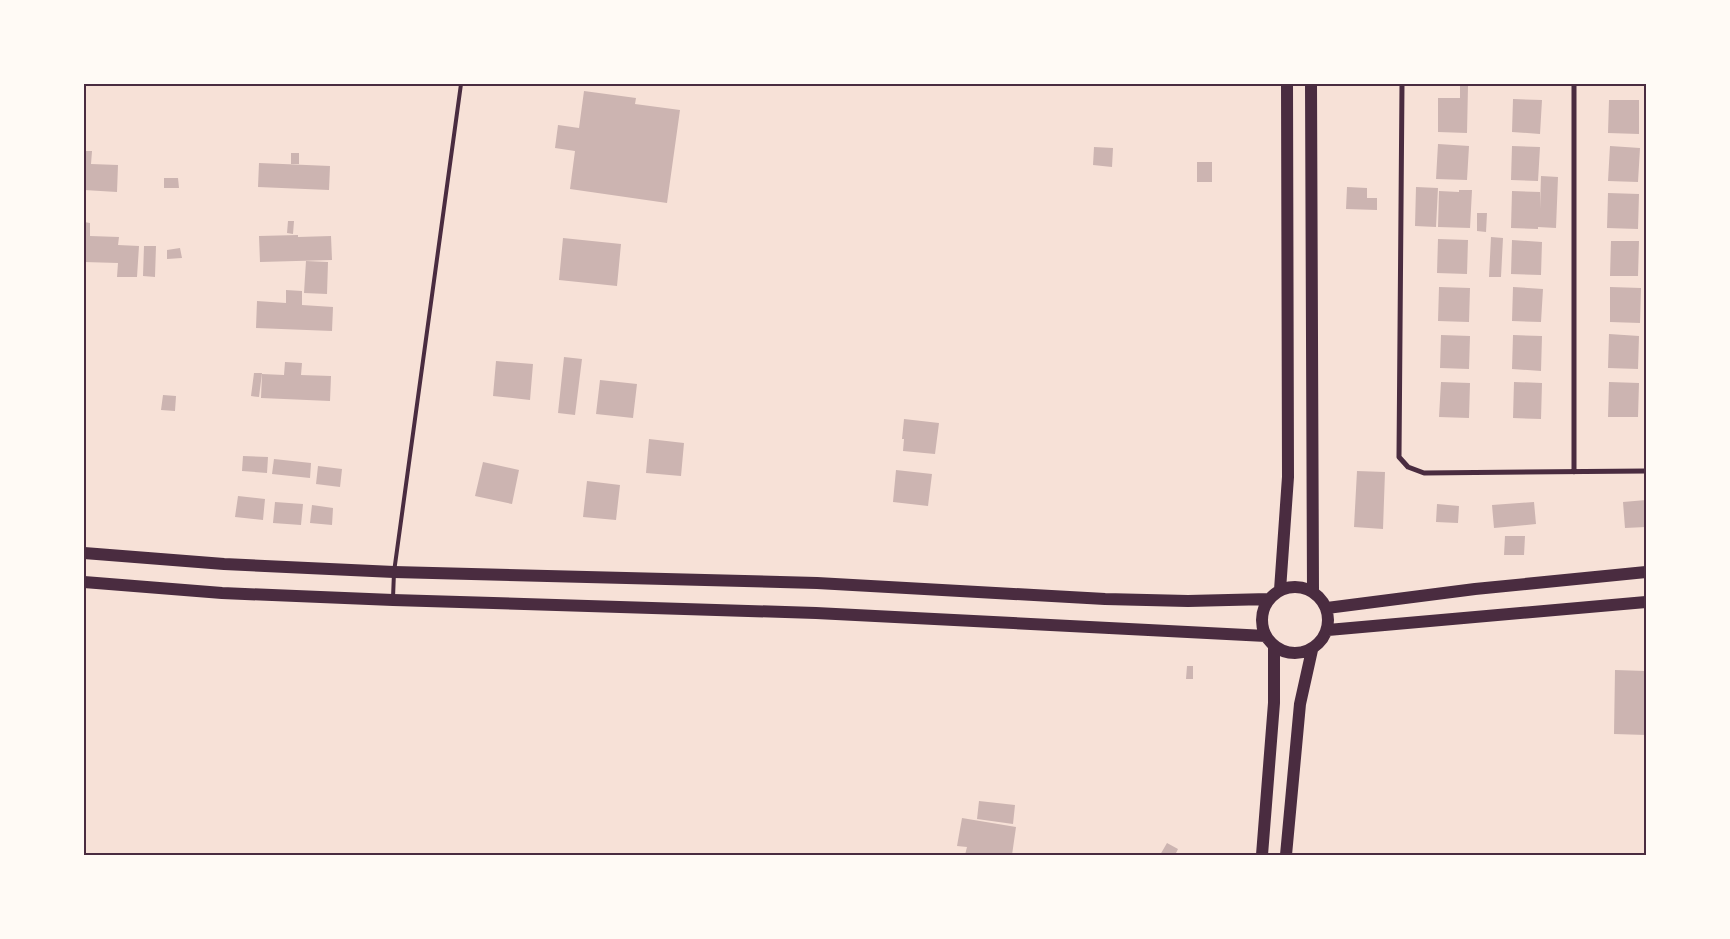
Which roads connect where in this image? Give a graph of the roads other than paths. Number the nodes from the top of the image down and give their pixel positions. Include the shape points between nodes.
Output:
1 (461, 84) edge
2 (1287, 84) edge
3 (1311, 84) edge
4 (1402, 84) edge
5 (1574, 84) edge
6 (1646, 471) edge
7 (1574, 472) junction
8 (84, 553) edge
9 (394, 572) junction
10 (1646, 572) edge
11 (84, 582) edge
12 (1280, 590) junction
13 (1313, 592) junction
14 (1269, 599) junction
15 (393, 600) junction
16 (1646, 602) edge
17 (1327, 608) junction
18 (1328, 630) junction
19 (1266, 636) junction
20 (1274, 646) junction
21 (1312, 650) junction
22 (1262, 855) edge
23 (1286, 855) edge

1 - 9 lane
2 - 12 main road via 1288,477
3 - 13 main road
4 - 7 street via 1399,456 1408,467 1424,473
5 - 7 street
6 - 7 street
8 - 9 main road
9 - 14 main road via 818,583 1105,599
9 - 15 lane
10 - 17 main road
11 - 15 main road via 222,593
12 - 13 main road via 1303,587
12 - 14 main road
13 - 17 main road
14 - 19 main road via 1262,617
15 - 19 main road via 816,613
16 - 18 main road
17 - 18 main road
18 - 21 main road via 1322,642
19 - 20 main road
20 - 21 main road via 1285,653 1299,654
20 - 22 main road via 1274,703
21 - 23 main road via 1300,704

